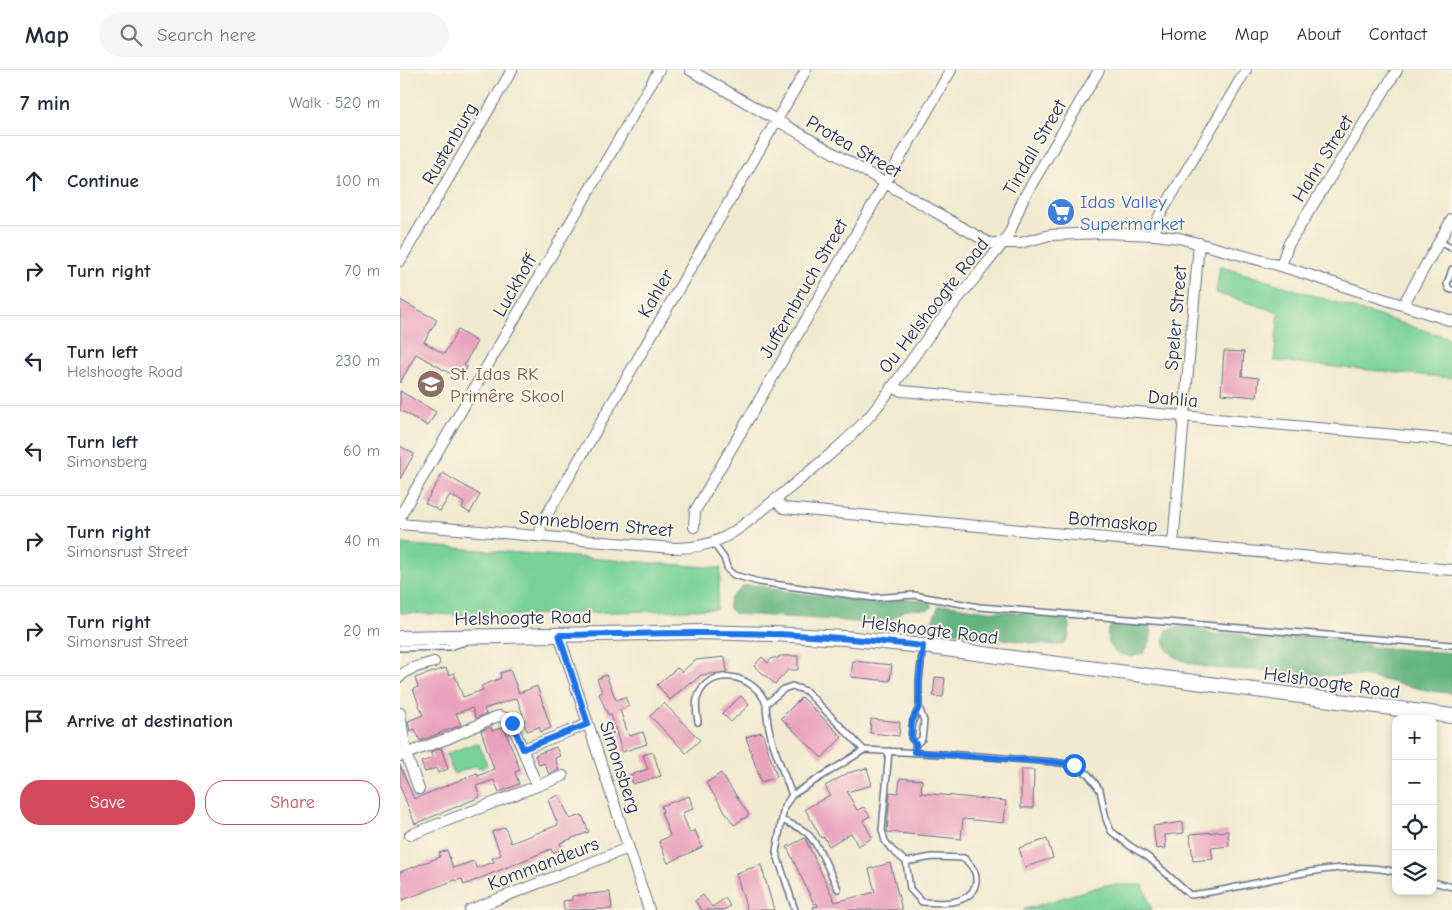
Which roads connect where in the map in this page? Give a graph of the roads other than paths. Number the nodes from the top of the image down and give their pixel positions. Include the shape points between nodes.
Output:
1 (512, 70) edge
2 (659, 70) edge
3 (690, 70) edge
4 (806, 70) edge
5 (951, 70) edge
6 (1099, 70) edge
7 (1246, 70) edge
8 (1397, 70) edge
9 (776, 121) junction
10 (885, 183) junction
11 (1452, 219) edge
12 (1155, 235) junction
13 (1438, 242) junction
14 (1003, 243) junction
15 (1199, 243) junction
16 (1452, 248) edge
17 (400, 261) edge
18 (1281, 266) junction
19 (1452, 269) edge
20 (1452, 290) edge
21 (1403, 305) junction
22 (1452, 322) edge
23 (891, 387) junction
24 (1185, 416) junction
25 (1452, 440) edge
26 (774, 500) junction
27 (400, 519) edge
28 (400, 524) edge
29 (694, 527) dead end
30 (540, 536) junction
31 (713, 543) junction
32 (1173, 544) junction
33 (1452, 570) edge
34 (559, 635) junction
35 (474, 637) junction
36 (400, 638) edge
37 (1452, 645) edge
38 (923, 646) junction
39 (400, 648) edge
40 (434, 662) dead end
41 (400, 677) edge
42 (766, 704) junction
43 (919, 707) junction
44 (400, 713) edge
45 (1452, 716) edge
46 (698, 722) dead end
47 (588, 724) junction
48 (916, 744) junction
49 (523, 749) junction
50 (864, 750) junction
51 (889, 751) junction
52 (914, 752) junction
53 (403, 755) edge
54 (563, 776) dead end
55 (537, 786) junction
56 (419, 789) dead end
57 (792, 795) junction
58 (782, 820) junction
59 (410, 836) dead end
60 (628, 848) junction
61 (906, 862) junction
62 (1392, 872) edge
63 (1437, 883) edge
64 (1452, 887) edge
65 (838, 889) dead end
66 (470, 910) edge
67 (649, 910) edge
68 (795, 910) edge

1 - 17 street, Rustenburg
2 - 27 street, Luckhoff
3 - 9 street, Protea Street
4 - 9 street, Kahler
5 - 10 street, Juffernbruch Street
6 - 14 street, Tindall Street via 1023,199
7 - 12 street via 1157,220
8 - 18 street, Hahn Street via 1288,246
9 - 10 street, Protea Street
9 - 30 street, Kahler via 541,525
10 - 14 street, Protea Street via 989,244
10 - 29 street, Juffernbruch Street via 695,511
11 - 13 street
12 - 14 street, Ou Helshoogte Road via 1050,235 1020,243
12 - 15 street, Ou Helshoogte Road
13 - 16 lane
13 - 21 street
14 - 23 street, Ou Helshoogte Road
15 - 18 street, Ou Helshoogte Road
15 - 24 street, Speler Street
18 - 21 street, Ou Helshoogte Road
19 - 20 lane via 1447,284
21 - 22 street, Ou Helshoogte Road
23 - 24 street, Dahlia via 902,391
23 - 26 street, Ou Helshoogte Road via 845,442
24 - 25 street, Dahlia
24 - 32 street, Speler Street
26 - 31 street, Sonnebloem Street via 748,522
26 - 32 street, Botmaskop via 784,508
28 - 30 street, Sonnebloem Street
30 - 31 street, Sonnebloem Street via 672,548
31 - 37 lane via 734,575 812,590 874,598 914,595 980,608
32 - 33 street, Botmaskop
34 - 35 main road, Helshoogte Road
34 - 38 main road, Helshoogte Road via 773,634
34 - 47 street, Simonsberg
35 - 36 main road, Helshoogte Road
35 - 39 lane via 448,647
38 - 43 lane
38 - 45 main road, Helshoogte Road
40 - 41 street via 416,667
42 - 46 lane via 759,692 744,680 729,676 714,679 697,698
42 - 50 lane via 792,686 806,691
42 - 57 lane via 771,740
43 - 48 lane via 912,721 911,738
43 - 48 lane via 924,721 922,739
44 - 53 street
47 - 49 street
47 - 60 street, Simonsberg
48 - 52 lane
49 - 53 street via 512,723 499,716
49 - 55 street
50 - 51 lane
50 - 57 lane
51 - 52 lane
51 - 61 lane via 882,830 885,841
52 - 62 lane via 1074,765 1088,774 1100,790 1111,831 1148,857 1190,894 1356,867
53 - 56 street
54 - 55 street
55 - 59 street
57 - 58 lane via 784,807
58 - 65 lane via 808,834
58 - 68 lane via 776,852
60 - 66 street, Kommandeurs
60 - 67 street, Simonsberg
61 - 61 lane via 910,889 922,902 940,904 961,900 973,892 977,880 972,866 964,858 932,857
63 - 64 lane

